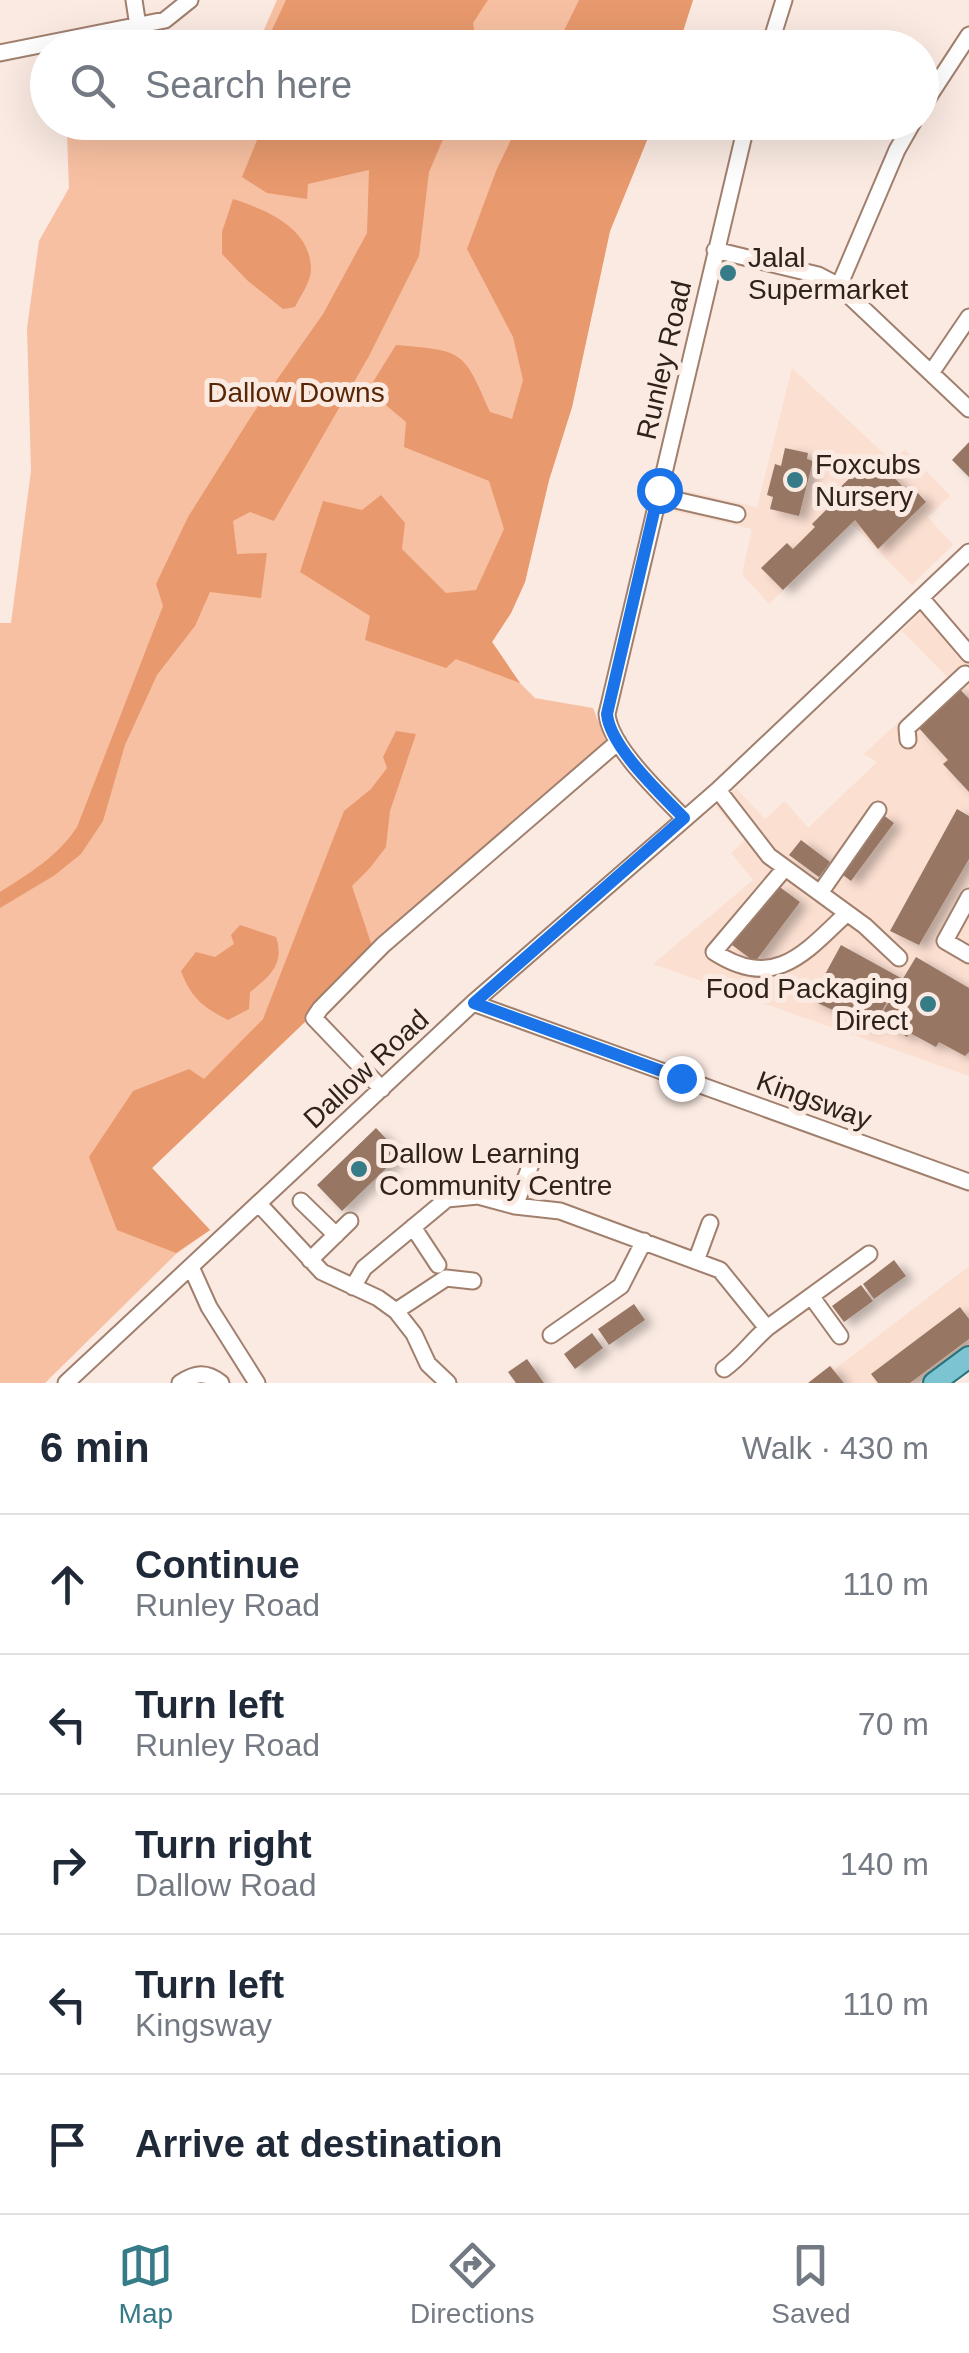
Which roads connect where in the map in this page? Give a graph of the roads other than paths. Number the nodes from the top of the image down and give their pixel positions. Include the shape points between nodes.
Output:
1 (134, 0) edge
2 (190, 0) edge
3 (784, 0) edge
4 (138, 26) junction
5 (118, 30) edge
6 (775, 30) edge
7 (969, 35) edge
8 (30, 47) edge
9 (0, 53) edge
10 (939, 81) edge
11 (742, 140) edge
12 (903, 140) edge
13 (714, 250) junction
14 (839, 286) junction
15 (969, 317) edge
16 (931, 373) junction
17 (969, 408) edge
18 (658, 496) junction
19 (737, 514) dead end
20 (969, 552) edge
21 (920, 598) junction
22 (969, 654) edge
23 (968, 675) edge
24 (908, 740) dead end
25 (618, 742) junction
26 (718, 790) junction
27 (878, 810) dead end
28 (684, 818) junction
29 (785, 868) junction
30 (820, 893) junction
31 (969, 897) edge
32 (847, 913) junction
33 (969, 955) edge
34 (898, 958) dead end
35 (474, 1003) junction
36 (382, 1089) junction
37 (531, 1164) dead end
38 (969, 1182) edge
39 (301, 1202) dead end
40 (259, 1204) junction
41 (515, 1206) junction
42 (350, 1221) dead end
43 (710, 1224) dead end
44 (413, 1227) junction
45 (336, 1235) junction
46 (644, 1241) junction
47 (869, 1254) dead end
48 (310, 1260) junction
49 (696, 1261) junction
50 (438, 1266) dead end
51 (190, 1267) junction
52 (473, 1281) dead end
53 (354, 1288) junction
54 (811, 1296) junction
55 (396, 1311) junction
56 (766, 1328) junction
57 (551, 1335) dead end
58 (840, 1336) dead end
59 (969, 1357) edge
60 (724, 1370) dead end
61 (66, 1383) edge
62 (180, 1383) edge
63 (221, 1383) edge
64 (257, 1383) edge
65 (448, 1383) edge
66 (934, 1383) edge

1 - 4 street
2 - 4 street via 166,20
3 - 6 street
4 - 5 street
7 - 10 street
8 - 9 street
11 - 13 street, Runley Road
12 - 14 street
13 - 14 street
13 - 18 street, Runley Road
14 - 16 street
15 - 16 street
16 - 17 street
18 - 19 street
18 - 25 street, Runley Road via 607,714
20 - 21 street, Dallow Road
21 - 22 street
21 - 26 street, Dallow Road
23 - 24 street via 908,728
25 - 28 street
25 - 36 street via 383,945 320,1008 314,1018
26 - 28 street, Dallow Road
26 - 29 street
27 - 30 street
28 - 35 street, Dallow Road
29 - 30 street
29 - 32 street via 714,952 737,967 776,969 797,960
30 - 32 street
31 - 33 street via 945,941
32 - 34 street
35 - 36 street, Dallow Road
35 - 38 street, Kingsway
36 - 40 street, Dallow Road
37 - 41 street
39 - 45 street
40 - 48 street
40 - 51 street, Dallow Road
41 - 44 street via 478,1196 448,1199
41 - 46 street via 560,1212
42 - 45 street
43 - 49 street
44 - 50 street
44 - 53 street via 364,1268
45 - 48 street
46 - 49 street
46 - 57 street via 622,1286
47 - 54 street
48 - 53 street
49 - 56 street via 720,1270
51 - 61 street, Dallow Road
51 - 64 street
52 - 55 street via 446,1278
53 - 55 street
54 - 56 street
54 - 58 street
55 - 65 street via 428,1364
56 - 60 street
59 - 66 main road
62 - 63 street via 194,1374

